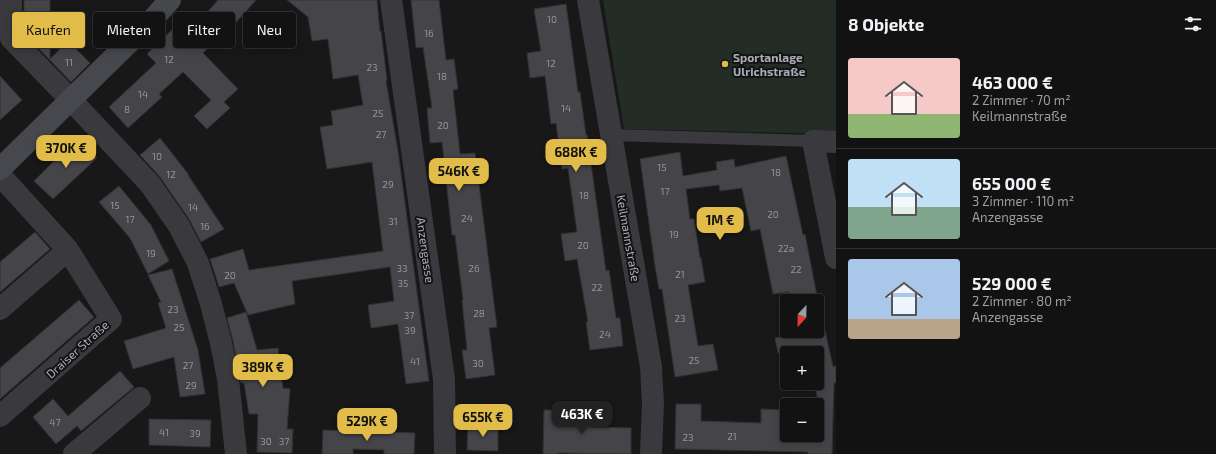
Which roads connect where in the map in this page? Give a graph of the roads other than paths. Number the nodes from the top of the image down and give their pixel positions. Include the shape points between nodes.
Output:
1 (11, 0) edge
2 (170, 0) edge
3 (392, 0) edge
4 (588, 0) edge
5 (71, 100) junction
6 (611, 135) junction
7 (813, 140) junction
8 (836, 142) edge
9 (0, 169) edge
10 (0, 175) edge
11 (68, 250) junction
12 (836, 258) edge
13 (0, 309) edge
14 (140, 398) dead end
15 (0, 416) edge
16 (74, 454) edge
17 (236, 454) edge
18 (445, 454) edge
19 (651, 454) edge

1 - 5 street via 11,38
2 - 5 street
3 - 18 street, Anzengasse via 444,380
4 - 6 street, Keilmannstraße
5 - 9 street
5 - 17 street via 150,184 180,226 198,263 211,304 228,379
6 - 7 lane
6 - 19 street, Keilmannstraße via 651,367
7 - 8 street
7 - 12 street
10 - 11 street, Draiser Straße
11 - 13 street
11 - 15 street, Draiser Straße via 111,319
14 - 16 street

